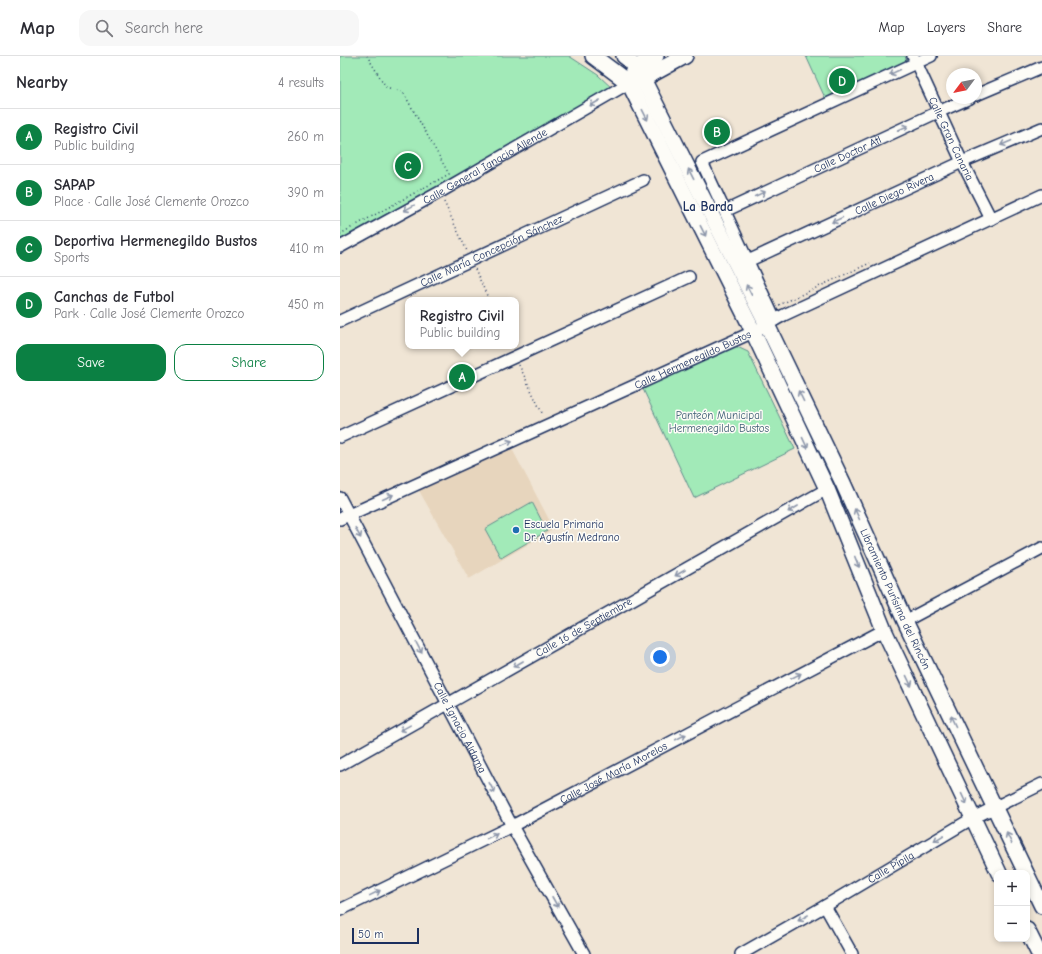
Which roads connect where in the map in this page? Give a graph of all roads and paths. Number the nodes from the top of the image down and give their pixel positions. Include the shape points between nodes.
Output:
1 (368, 56) edge
2 (593, 56) edge
3 (624, 56) edge
4 (656, 56) edge
5 (685, 56) edge
6 (931, 56) edge
7 (915, 59) edge
8 (1042, 67) edge
9 (635, 77) junction
10 (982, 92) edge
11 (956, 104) edge
12 (938, 112) junction
13 (1042, 128) edge
14 (962, 162) junction
15 (643, 180) dead end
16 (440, 192) junction
17 (1042, 195) edge
18 (725, 211) junction
19 (991, 219) junction
20 (340, 234) edge
21 (340, 247) edge
22 (471, 260) junction
23 (748, 261) junction
24 (689, 277) dead end
25 (488, 297) edge
26 (340, 321) edge
27 (771, 322) junction
28 (753, 332) junction
29 (515, 357) junction
30 (548, 424) junction
31 (340, 437) edge
32 (827, 489) junction
33 (340, 498) edge
34 (344, 517) edge
35 (1042, 548) edge
36 (905, 621) junction
37 (884, 630) junction
38 (448, 704) junction
39 (340, 765) edge
40 (1042, 784) edge
41 (994, 808) junction
42 (973, 818) junction
43 (512, 826) junction
44 (999, 870) edge
45 (1024, 870) edge
46 (1030, 882) edge
47 (825, 906) junction
48 (1042, 906) edge
49 (340, 910) edge
50 (1030, 936) edge
51 (584, 954) edge
52 (741, 954) edge
53 (852, 954) edge
54 (1039, 954) edge

1 - 20 path via 386,87 403,92 449,174
2 - 9 main road
3 - 9 main road
4 - 9 main road
5 - 9 main road
6 - 7 street
7 - 12 street, Calle Gran Canaria
7 -> 18 street via 702,162
8 - 10 street
9 -> 16 street, Calle General Ignacio Allende
27 -> 9 main road, Libramiento Purísima del Rincón
9 -> 28 main road, Libramiento Purísima del Rincón
11 - 12 street, Calle Doctor Atl
12 - 14 street, Calle Gran Canaria
18 -> 12 street, Calle Doctor Atl
13 -> 14 street, Calle Diego Rivera
14 - 19 street, Calle Gran Canaria
14 -> 23 street, Calle Diego Rivera
15 - 22 street, Calle María Concepción Sánchez
16 -> 21 street, Calle General Ignacio Allende
16 - 22 path
17 - 19 street, Calle Hermenegildo Bustos
18 - 23 street
19 - 27 street, Calle Hermenegildo Bustos
22 - 25 path
22 - 26 street, Calle María Concepción Sánchez
23 - 27 street
24 - 29 street
27 - 28 street, Calle Hermenegildo Bustos
36 -> 27 main road, Libramiento Purísima del Rincón
28 - 30 street, Calle Hermenegildo Bustos
28 -> 32 main road, Libramiento Purísima del Rincón
29 - 30 path
29 - 31 street
34 -> 30 street, Calle Hermenegildo Bustos
32 -> 37 main road, Libramiento Purísima del Rincón
32 -> 38 street, Calle 16 de Septiembre
33 - 34 street, Calle Ignacio Aldama
34 -> 38 street, Calle Ignacio Aldama
35 - 36 street
41 -> 36 main road, Libramiento Purísima del Rincón
37 -> 42 main road, Libramiento Purísima del Rincón
43 -> 37 street, Calle José María Morelos
38 -> 39 street, Calle 16 de Septiembre
38 -> 43 street, Calle Ignacio Aldama
40 - 41 street, Calle Pípila
41 - 42 street, Calle Pípila
45 -> 41 main road, Libramiento Purísima del Rincón
42 - 44 main road, Libramiento Purísima del Rincón
42 -> 47 street, Calle Pípila
49 -> 43 street, Calle José María Morelos
43 -> 51 street, Calle Ignacio Aldama
46 - 48 main road, Libramiento Purísima del Rincón
47 -> 52 street, Calle Pípila
47 - 53 street
50 - 54 main road

